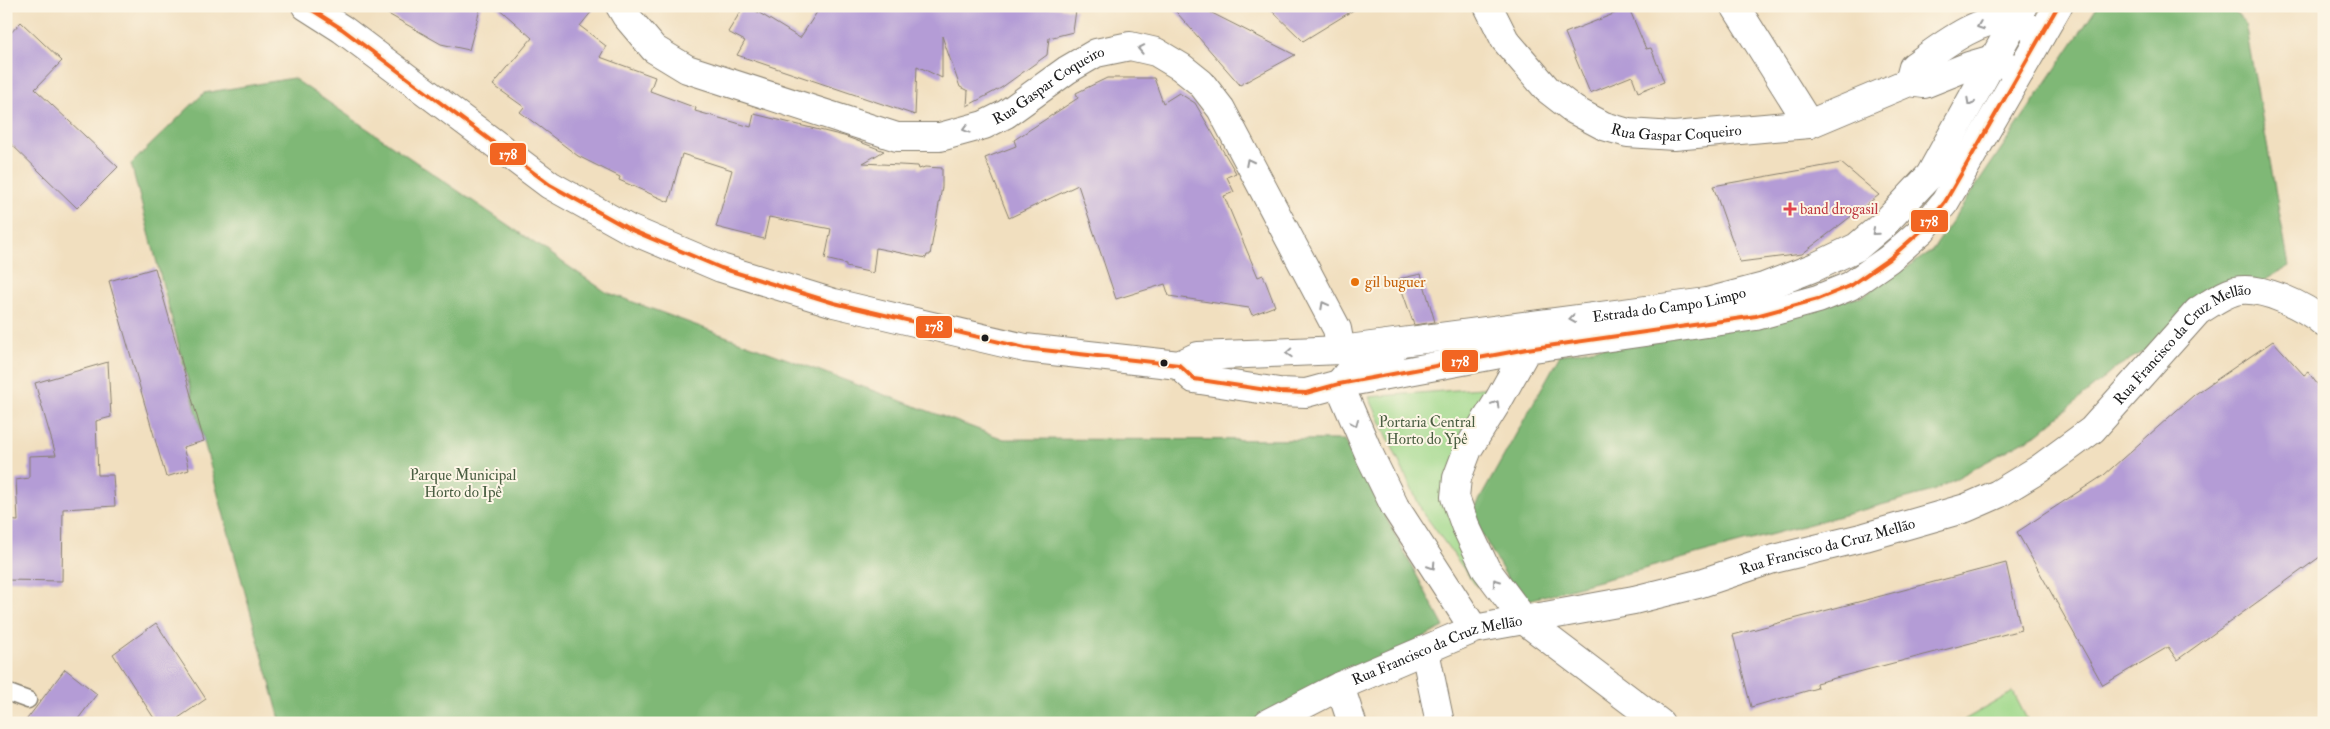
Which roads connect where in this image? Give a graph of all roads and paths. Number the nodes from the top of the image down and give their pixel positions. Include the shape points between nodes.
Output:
1 (306, 6) edge
2 (620, 6) edge
3 (1488, 6) edge
4 (1735, 6) edge
5 (2058, 6) edge
6 (2019, 13) edge
7 (2041, 35) junction
8 (1993, 59) junction
9 (2020, 72) junction
10 (1909, 82) junction
11 (1809, 124) junction
12 (2324, 323) edge
13 (1398, 343) junction
14 (1526, 349) junction
15 (1342, 350) junction
16 (1179, 364) junction
17 (1339, 384) junction
18 (1525, 621) junction
19 (1474, 629) junction
20 (1425, 651) junction
21 (1340, 686) junction
22 (6, 692) edge
23 (28, 700) dead end
24 (1268, 723) edge
25 (1352, 723) edge
26 (1440, 723) edge
27 (1660, 723) edge

1 - 16 street, Estrada do Campo Limpo via 342,29 550,186 629,228 721,268 834,303 1025,348
15 -> 2 street, Rua Gaspar Coqueiro via 1337,329 1222,109 1201,83 1156,52 1130,46 1096,53 1006,114 984,125 940,136 897,137 686,69 654,49
3 - 11 street, Rua Gaspar Coqueiro via 1505,40 1547,89 1574,110 1604,126 1628,132 1674,136
4 - 11 street
5 - 7 street, Estrada do Campo Limpo
6 - 7 street
6 - 8 street, Estrada do Campo Limpo
6 -> 10 street via 1968,31 1913,67
7 - 9 street, Estrada do Campo Limpo
8 - 9 street
8 - 10 street, Rua Gaspar Coqueiro via 1924,84
8 -> 13 street, Estrada do Campo Limpo via 1930,175 1884,224 1857,247 1764,287 1707,302
9 - 14 street, Estrada do Campo Limpo via 1945,202 1922,230 1889,259 1850,286 1818,299 1756,316
10 - 11 street, Rua Gaspar Coqueiro
12 - 18 street, Rua Francisco da Cruz Mellão via 2297,305 2255,291 2237,291 2218,298 2198,311 2092,430 2039,470 1998,494 1966,508 1770,560 1698,584
13 - 15 street, Estrada do Campo Limpo
13 - 17 street via 1383,361 1352,368
14 - 17 street, Estrada do Campo Limpo
18 -> 14 street via 1486,569 1455,497 1457,478 1468,450
15 -> 16 street, Estrada do Campo Limpo via 1198,356
16 - 17 street, Estrada do Campo Limpo via 1194,379 1280,392 1306,393
17 -> 19 street via 1396,508
18 - 19 street, Rua Francisco da Cruz Mellão
18 - 27 street
19 - 20 street, Rua Francisco da Cruz Mellão
20 - 21 street, Rua Francisco da Cruz Mellão
20 - 26 street
21 - 24 street, Rua Francisco da Cruz Mellão
21 - 25 street
22 - 23 lane

